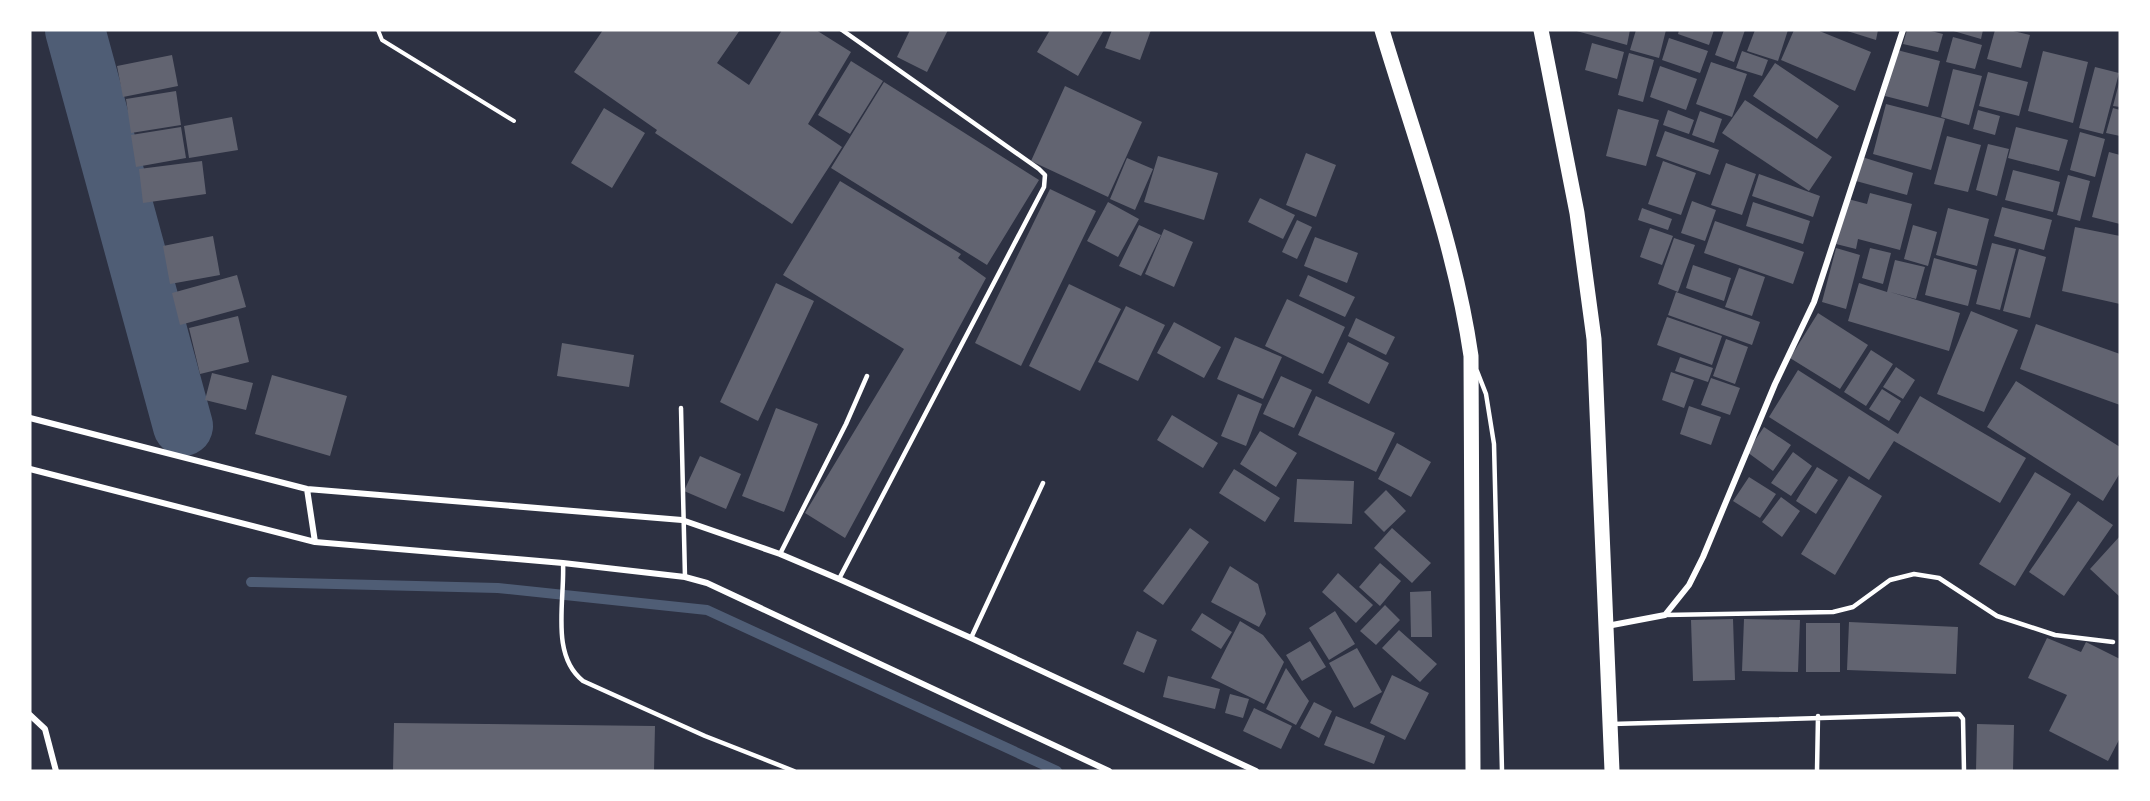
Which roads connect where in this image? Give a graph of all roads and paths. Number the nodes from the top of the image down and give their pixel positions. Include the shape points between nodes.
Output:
1 (378, 30) edge
2 (842, 30) edge
3 (1382, 30) edge
4 (1540, 30) edge
5 (1903, 30) edge
6 (514, 121) dead end
7 (1471, 356) junction
8 (867, 376) dead end
9 (681, 408) dead end
10 (30, 418) edge
11 (30, 469) edge
12 (1043, 483) dead end
13 (307, 489) junction
14 (682, 520) junction
15 (315, 542) junction
16 (780, 554) junction
17 (563, 563) junction
18 (685, 577) junction
19 (839, 579) junction
20 (1665, 615) junction
21 (1606, 626) junction
22 (971, 638) junction
23 (2113, 642) dead end
24 (30, 715) edge
25 (1818, 716) junction
26 (1612, 724) junction
27 (56, 771) edge
28 (794, 771) edge
29 (1109, 771) edge
30 (1256, 771) edge
31 (1473, 771) edge
32 (1502, 771) edge
33 (1612, 771) edge
34 (1816, 771) edge
35 (1964, 771) edge

1 - 6 path via 382,40
2 - 19 lane via 1039,169 1045,179
3 - 7 main road via 1465,314
4 - 21 main road via 1577,213 1594,339
5 - 20 street via 1814,302 1775,384 1703,557 1689,585
7 - 31 main road
7 - 32 lane via 1486,394 1494,444
8 - 16 lane
9 - 14 lane
10 - 13 street
11 - 15 street
12 - 22 lane
13 - 14 street
13 - 15 street
14 - 16 street
14 - 18 lane
15 - 17 street
16 - 19 street
17 - 18 street
17 - 28 lane via 563,649 570,671 583,681 705,736
18 - 29 street via 707,583
19 - 22 street
20 - 21 street
20 - 23 lane via 1833,612 1853,607 1890,580 1914,574 1939,578 1997,616 2055,635
21 - 26 main road
22 - 30 street
24 - 27 street via 45,729
25 - 26 lane
25 - 34 lane
25 - 35 lane via 1959,714 1963,719
26 - 33 main road

